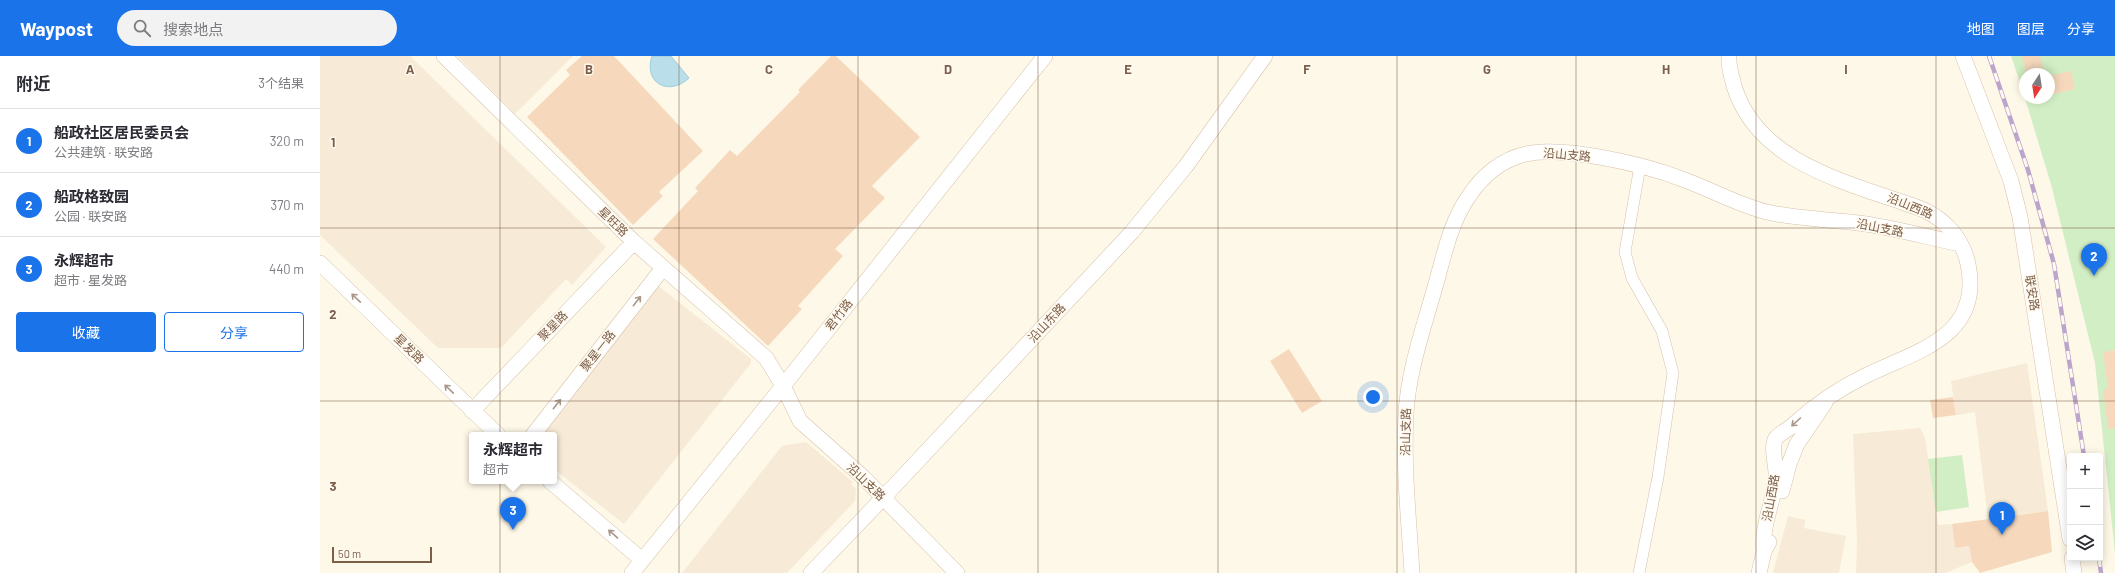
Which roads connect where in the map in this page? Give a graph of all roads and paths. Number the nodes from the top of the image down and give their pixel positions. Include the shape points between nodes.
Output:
1 (444, 56) edge
2 (1045, 56) edge
3 (1265, 56) edge
4 (1729, 56) edge
5 (1963, 56) edge
6 (1640, 166) junction
7 (634, 242) junction
8 (1960, 244) junction
9 (320, 263) edge
10 (663, 268) junction
11 (783, 386) junction
12 (1827, 399) junction
13 (472, 411) junction
14 (495, 432) edge
15 (535, 432) edge
16 (1774, 448) junction
17 (1792, 454) junction
18 (553, 484) edge
19 (883, 498) junction
20 (2068, 525) edge
21 (1764, 551) junction
22 (642, 560) junction
23 (2072, 561) edge
24 (632, 573) edge
25 (811, 573) edge
26 (957, 573) edge
27 (1412, 573) edge
28 (1639, 573) edge
29 (1758, 573) edge
30 (2074, 573) edge

1 - 7 street, 星旺路
2 - 11 street, 君竹路
3 - 19 street, 沿山东路 via 1158,202
4 - 8 street, 沿山西路 via 1730,71 1737,94 1751,122 1764,136 1817,170 1931,213 1948,227
5 - 20 street, 联安路 via 2011,181 2020,217
6 - 8 street, 沿山支路 via 1681,178 1770,213 1858,223
6 - 27 street, 沿山支路 via 1560,152 1527,154 1508,160 1493,170 1473,190 1463,205 1449,239 1407,396 1405,453
6 - 28 street via 1625,252 1632,278 1662,330 1673,373 1658,477
7 - 10 street, 星旺路
7 - 13 street, 聚星路
8 - 12 street, 沿山西路 via 1969,270 1969,291 1963,313 1952,329 1924,350 1868,374
13 -> 9 street, 星发路
10 - 11 street, 星旺路 via 766,358
15 -> 10 street, 聚星一路
11 - 19 street, 沿山支路 via 800,421
11 - 22 street, 君竹路
12 -> 16 street, 沿山西路 via 1816,404 1779,435
12 - 17 street, 沿山西路
13 - 14 street, 星发路
16 - 17 street via 1780,456
16 - 21 street, 沿山西路 via 1776,477 1763,540
17 - 21 street, 沿山西路 via 1769,541
22 -> 18 street
19 - 25 street, 沿山东路
19 - 26 street, 沿山支路
21 - 29 street, 沿山西路
22 - 24 street, 君竹路
23 - 30 street

